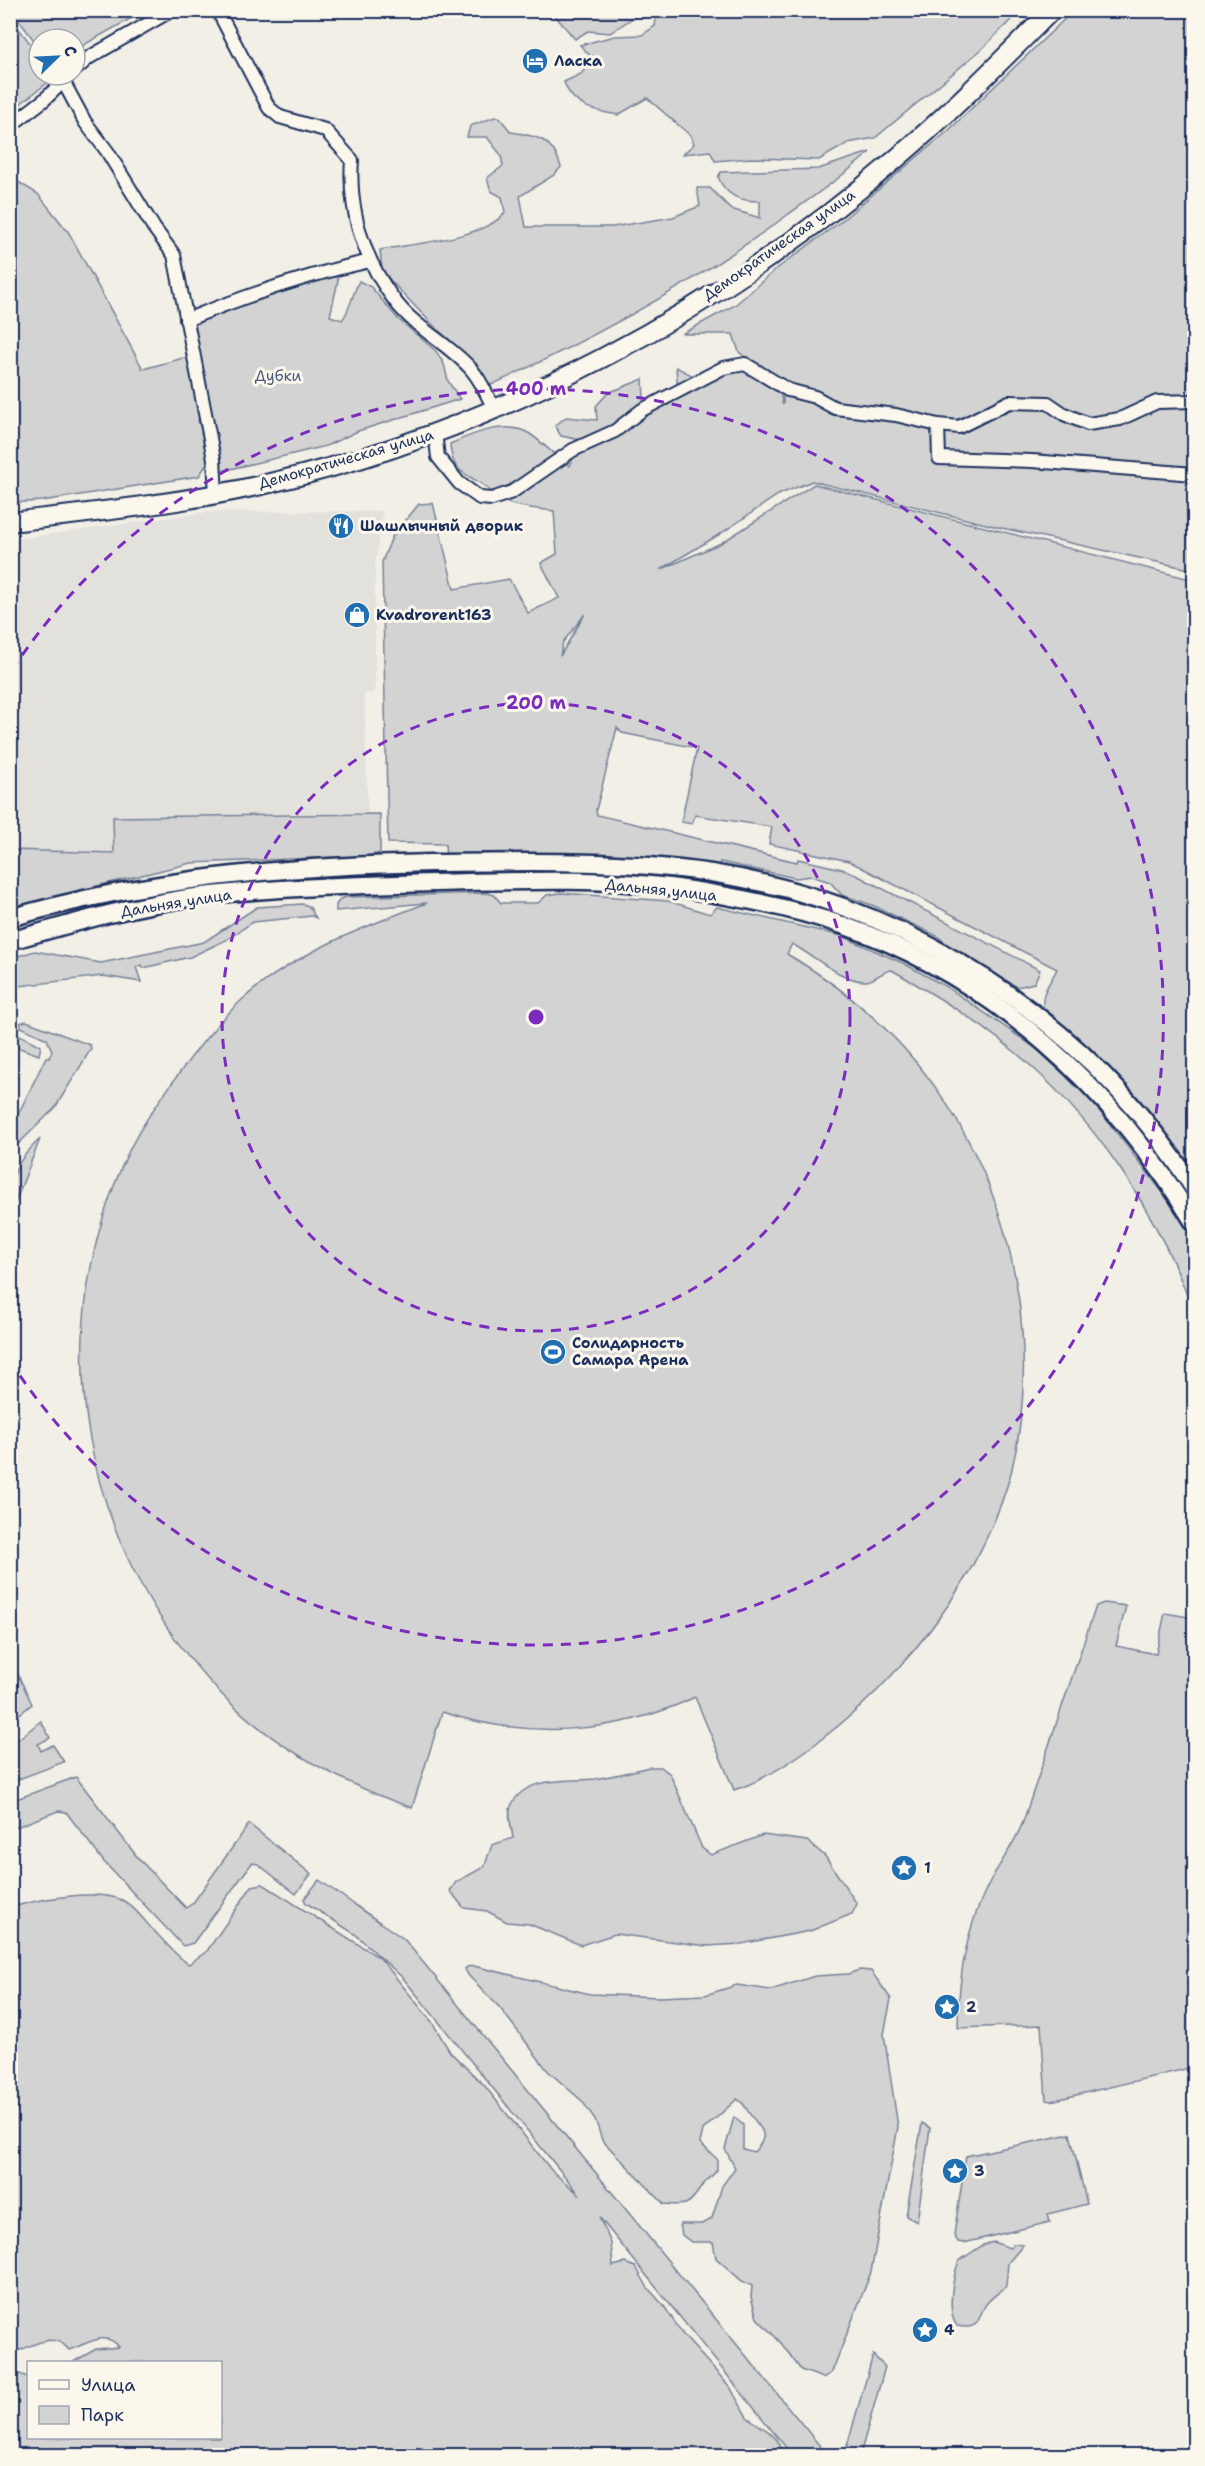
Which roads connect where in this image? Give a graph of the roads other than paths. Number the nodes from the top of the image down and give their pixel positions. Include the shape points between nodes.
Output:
1 (172, 10) edge
2 (1052, 10) edge
3 (219, 13) dead end
4 (87, 60) edge
5 (57, 87) edge
6 (70, 87) edge
7 (10, 126) edge
8 (370, 261) junction
9 (186, 320) junction
10 (1194, 400) edge
11 (494, 409) junction
12 (938, 425) junction
13 (435, 433) junction
14 (1194, 474) edge
15 (216, 494) junction
16 (10, 522) edge
17 (522, 862) junction
18 (321, 867) junction
19 (521, 882) junction
20 (321, 886) junction
21 (95, 897) junction
22 (98, 916) junction
23 (10, 918) edge
24 (868, 927) junction
25 (10, 941) edge
26 (1194, 1189) edge
27 (1194, 1223) edge

1 - 4 street
2 - 11 main road, Демократическая улица via 962,101 897,159 738,279 640,338
3 - 8 street via 269,108 280,117 325,130 352,159 351,201
5 - 7 street
6 - 9 street via 85,122 174,255
8 - 9 street via 258,290
8 - 11 street via 396,303 469,367
9 - 15 street via 214,459
10 - 12 street via 1156,402 1120,420 1088,424 1048,402 1009,402 959,428
11 - 13 main road, Демократическая улица
12 - 13 street via 896,415 835,408 815,397 788,390 745,364 723,368 650,405 615,431 573,450 512,492 492,499 480,498 459,483 438,457
12 - 14 street via 939,458 1067,463
13 - 15 main road, Демократическая улица via 272,483
15 - 16 main road, Демократическая улица via 143,507
17 - 18 main road, Дальняя улица
17 - 19 main road
17 - 24 main road, Дальняя улица via 597,862 712,873 812,897
18 - 20 main road
18 - 21 main road, Дальняя улица via 256,871
19 - 20 main road, Дальняя улица
19 - 24 main road, Дальняя улица via 675,888
20 - 22 main road, Дальняя улица via 200,896
21 - 22 main road
21 - 23 main road, Дальняя улица
22 - 25 main road, Дальняя улица
24 - 26 main road, Дальняя улица via 912,936 963,964 1056,1031 1132,1104
24 - 27 main road, Дальняя улица via 977,991 1057,1053 1128,1126

